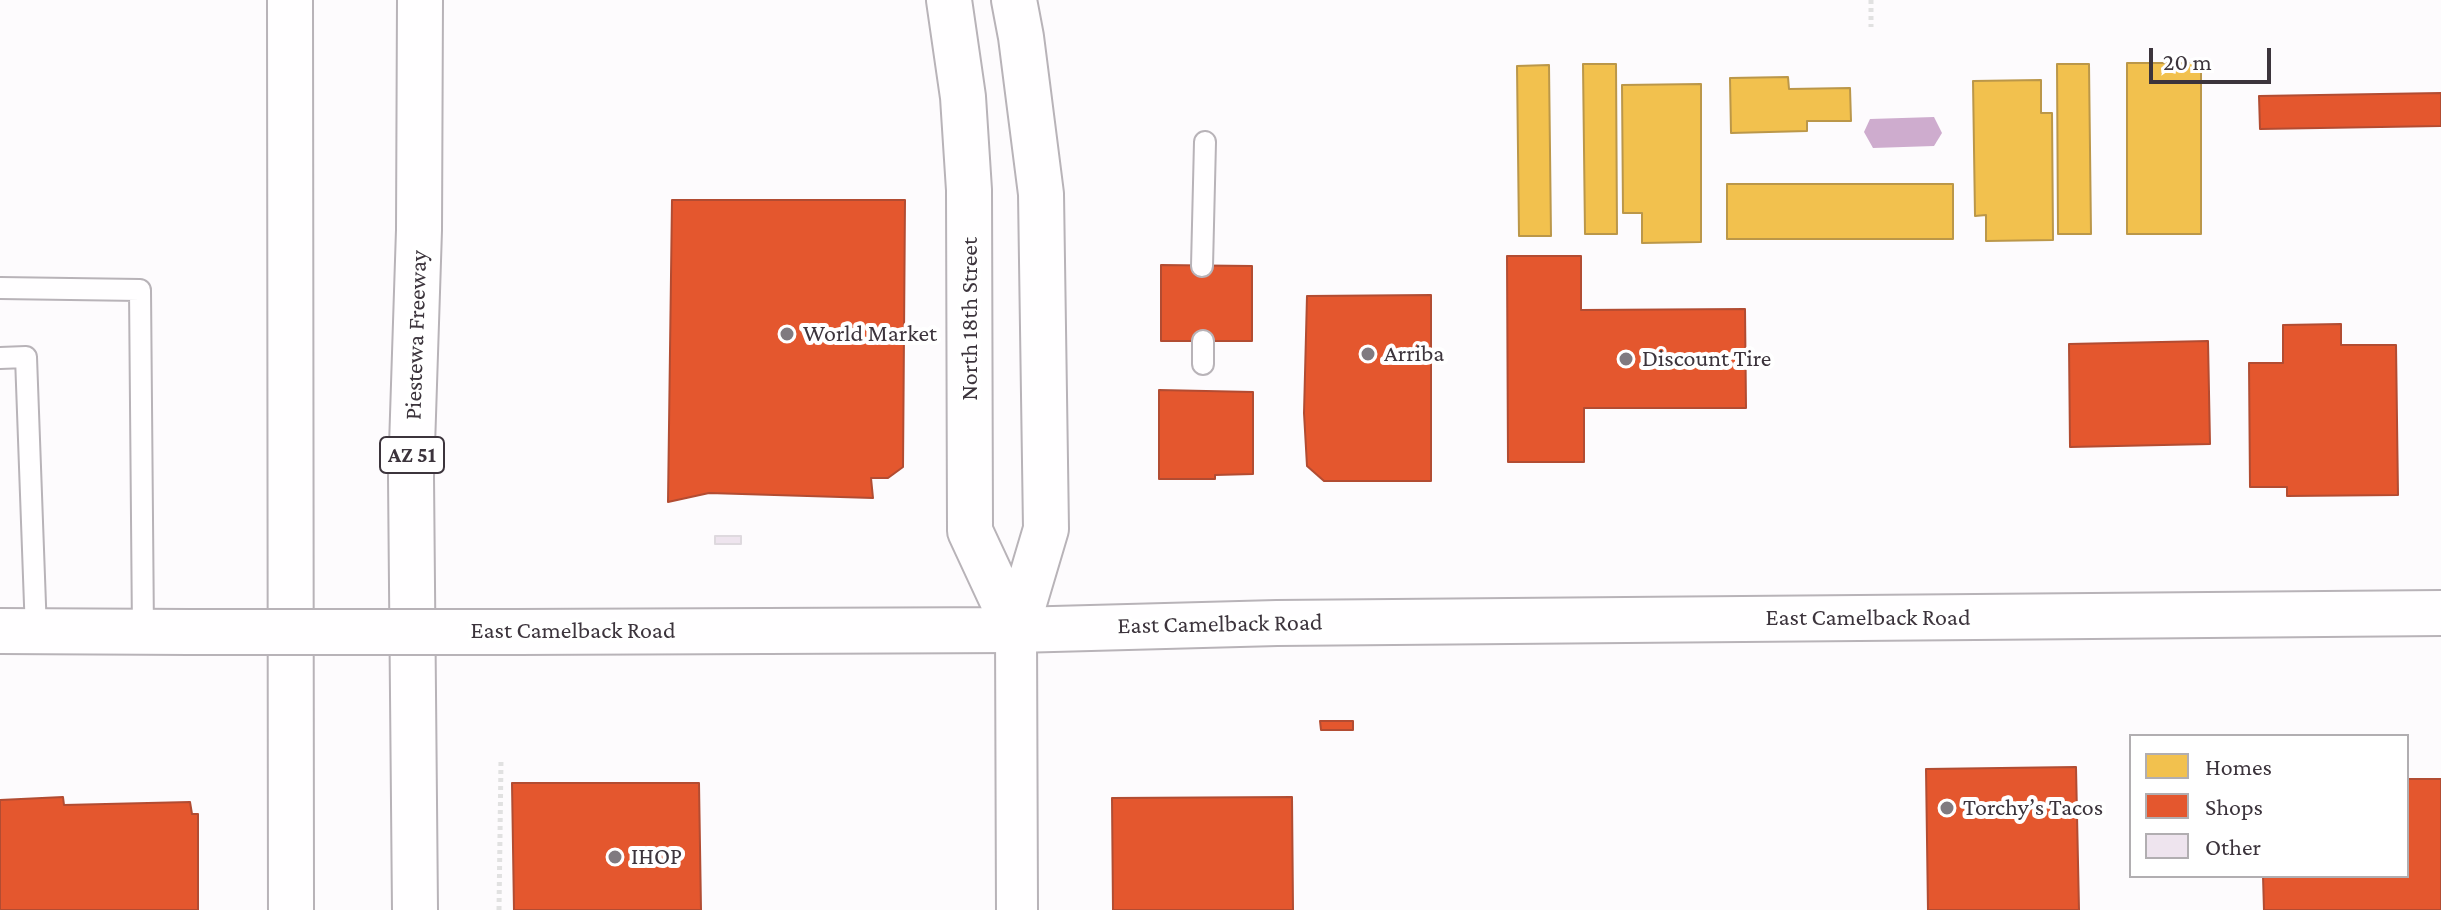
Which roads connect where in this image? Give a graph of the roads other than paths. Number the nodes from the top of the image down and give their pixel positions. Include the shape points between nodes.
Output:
1 (290, 0) edge
2 (420, 0) edge
3 (949, 0) edge
4 (1014, 0) edge
5 (1205, 142) dead end
6 (1202, 266) dead end
7 (0, 288) edge
8 (1203, 341) dead end
9 (0, 358) edge
10 (1203, 364) dead end
11 (2441, 613) edge
12 (1016, 630) junction
13 (18, 632) edge
14 (143, 632) junction
15 (291, 910) edge
16 (415, 910) edge
17 (1017, 910) edge

1 - 15 main road
2 - 16 main road, Piestewa Freeway / AZ 51 via 411,477
3 - 12 main road, North 18th Street via 969,190 970,531
4 - 12 main road, North 18th Street via 1041,194 1046,529
5 - 6 lane
7 - 14 lane via 140,290
8 - 10 lane
9 - 13 lane via 26,357
11 - 12 main road, East Camelback Road
12 - 14 main road, East Camelback Road, bridge
12 - 17 street, North 18th Street
13 - 14 main road, East Camelback Road

